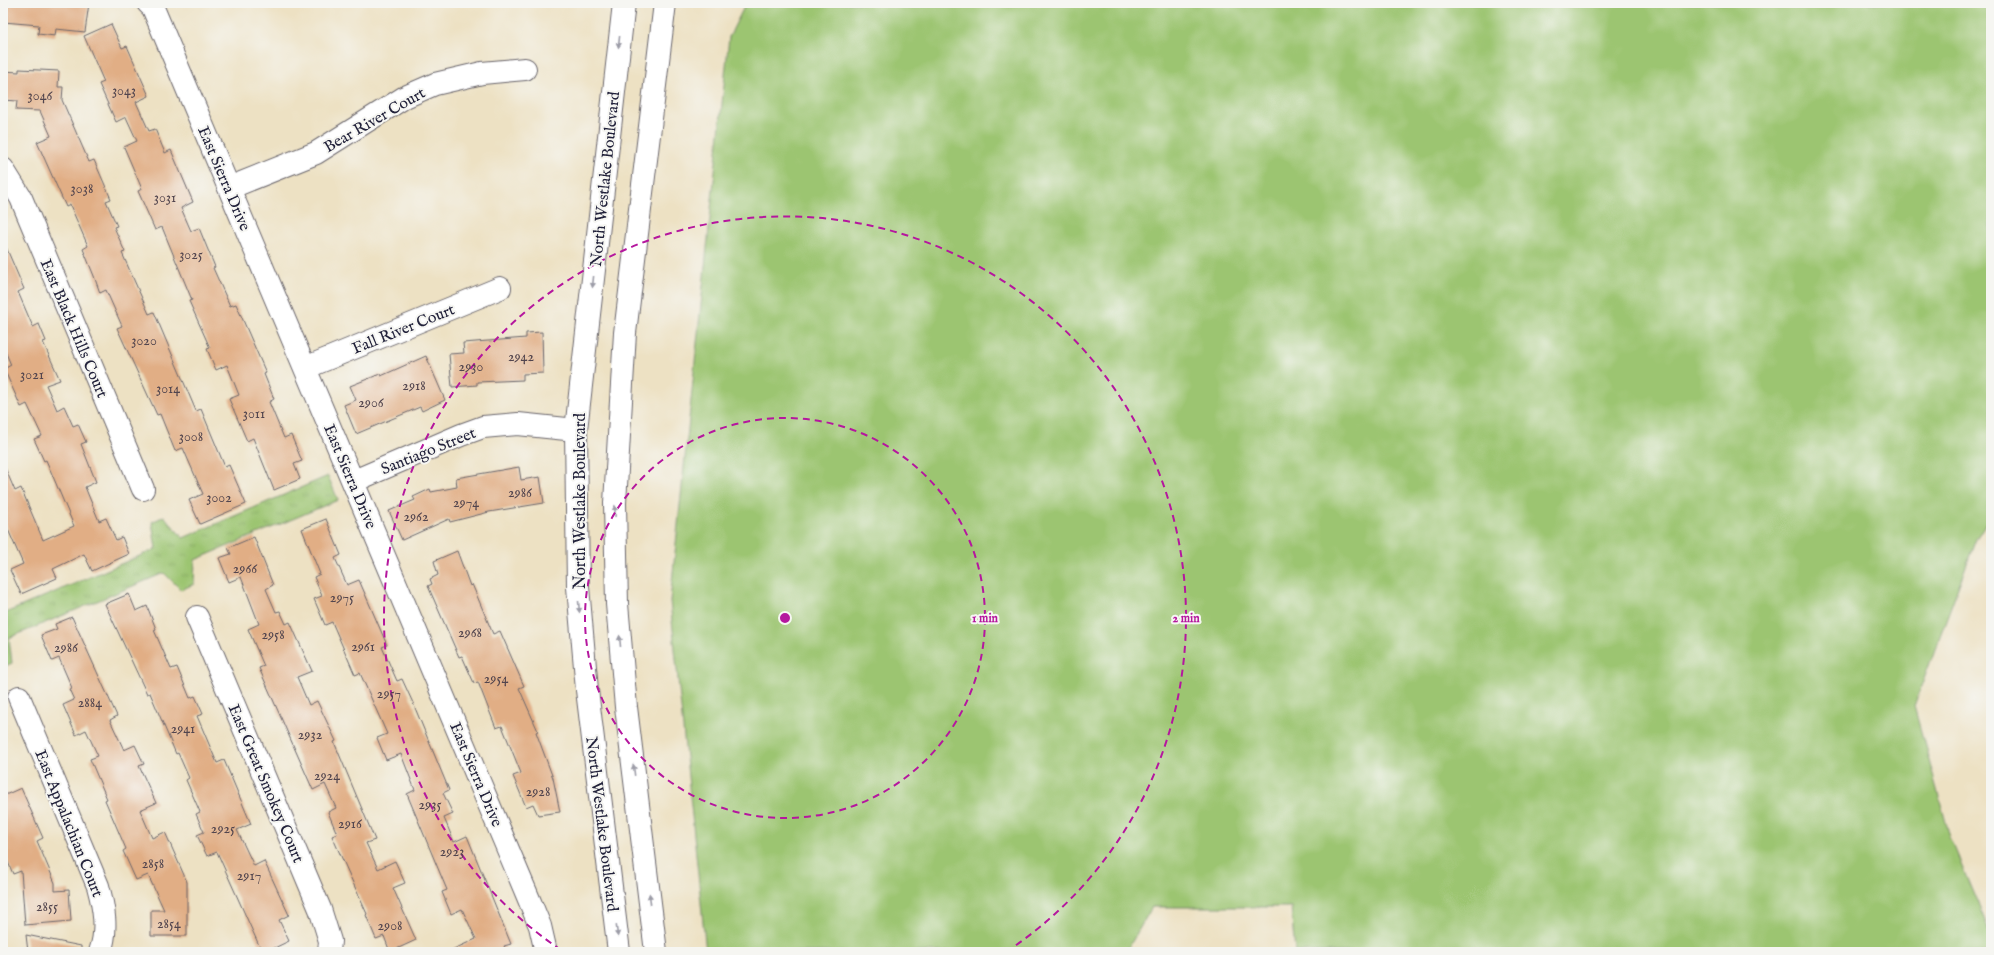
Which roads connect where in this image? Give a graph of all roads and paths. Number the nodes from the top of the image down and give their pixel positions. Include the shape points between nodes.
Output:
1 (624, 3) edge
2 (665, 3) edge
3 (154, 5) edge
4 (525, 69) dead end
5 (3, 169) edge
6 (229, 188) junction
7 (500, 288) dead end
8 (305, 368) junction
9 (576, 430) junction
10 (354, 481) junction
11 (143, 489) dead end
12 (197, 617) dead end
13 (19, 696) dead end
14 (100, 952) edge
15 (329, 952) edge
16 (546, 952) edge
17 (619, 952) edge
18 (656, 952) edge

1 -> 9 street, North Westlake Boulevard
18 -> 2 street via 626,707 617,604 615,503 625,333
3 - 6 street, East Sierra Drive
4 - 6 street, Bear River Court via 482,73 435,84 405,98 316,153
5 - 11 street, East Black Hills Court via 21,198
6 - 8 street, East Sierra Drive
7 - 8 street, Fall River Court
8 - 10 street, East Sierra Drive
9 - 10 street, Santiago Street via 518,424 483,428
9 -> 17 street, North Westlake Boulevard via 579,603 586,690
10 - 16 street, East Sierra Drive via 540,926
12 - 15 street, East Great Smokey Court via 320,909 330,941
13 - 14 street, East Appalachian Court via 98,886 105,913

